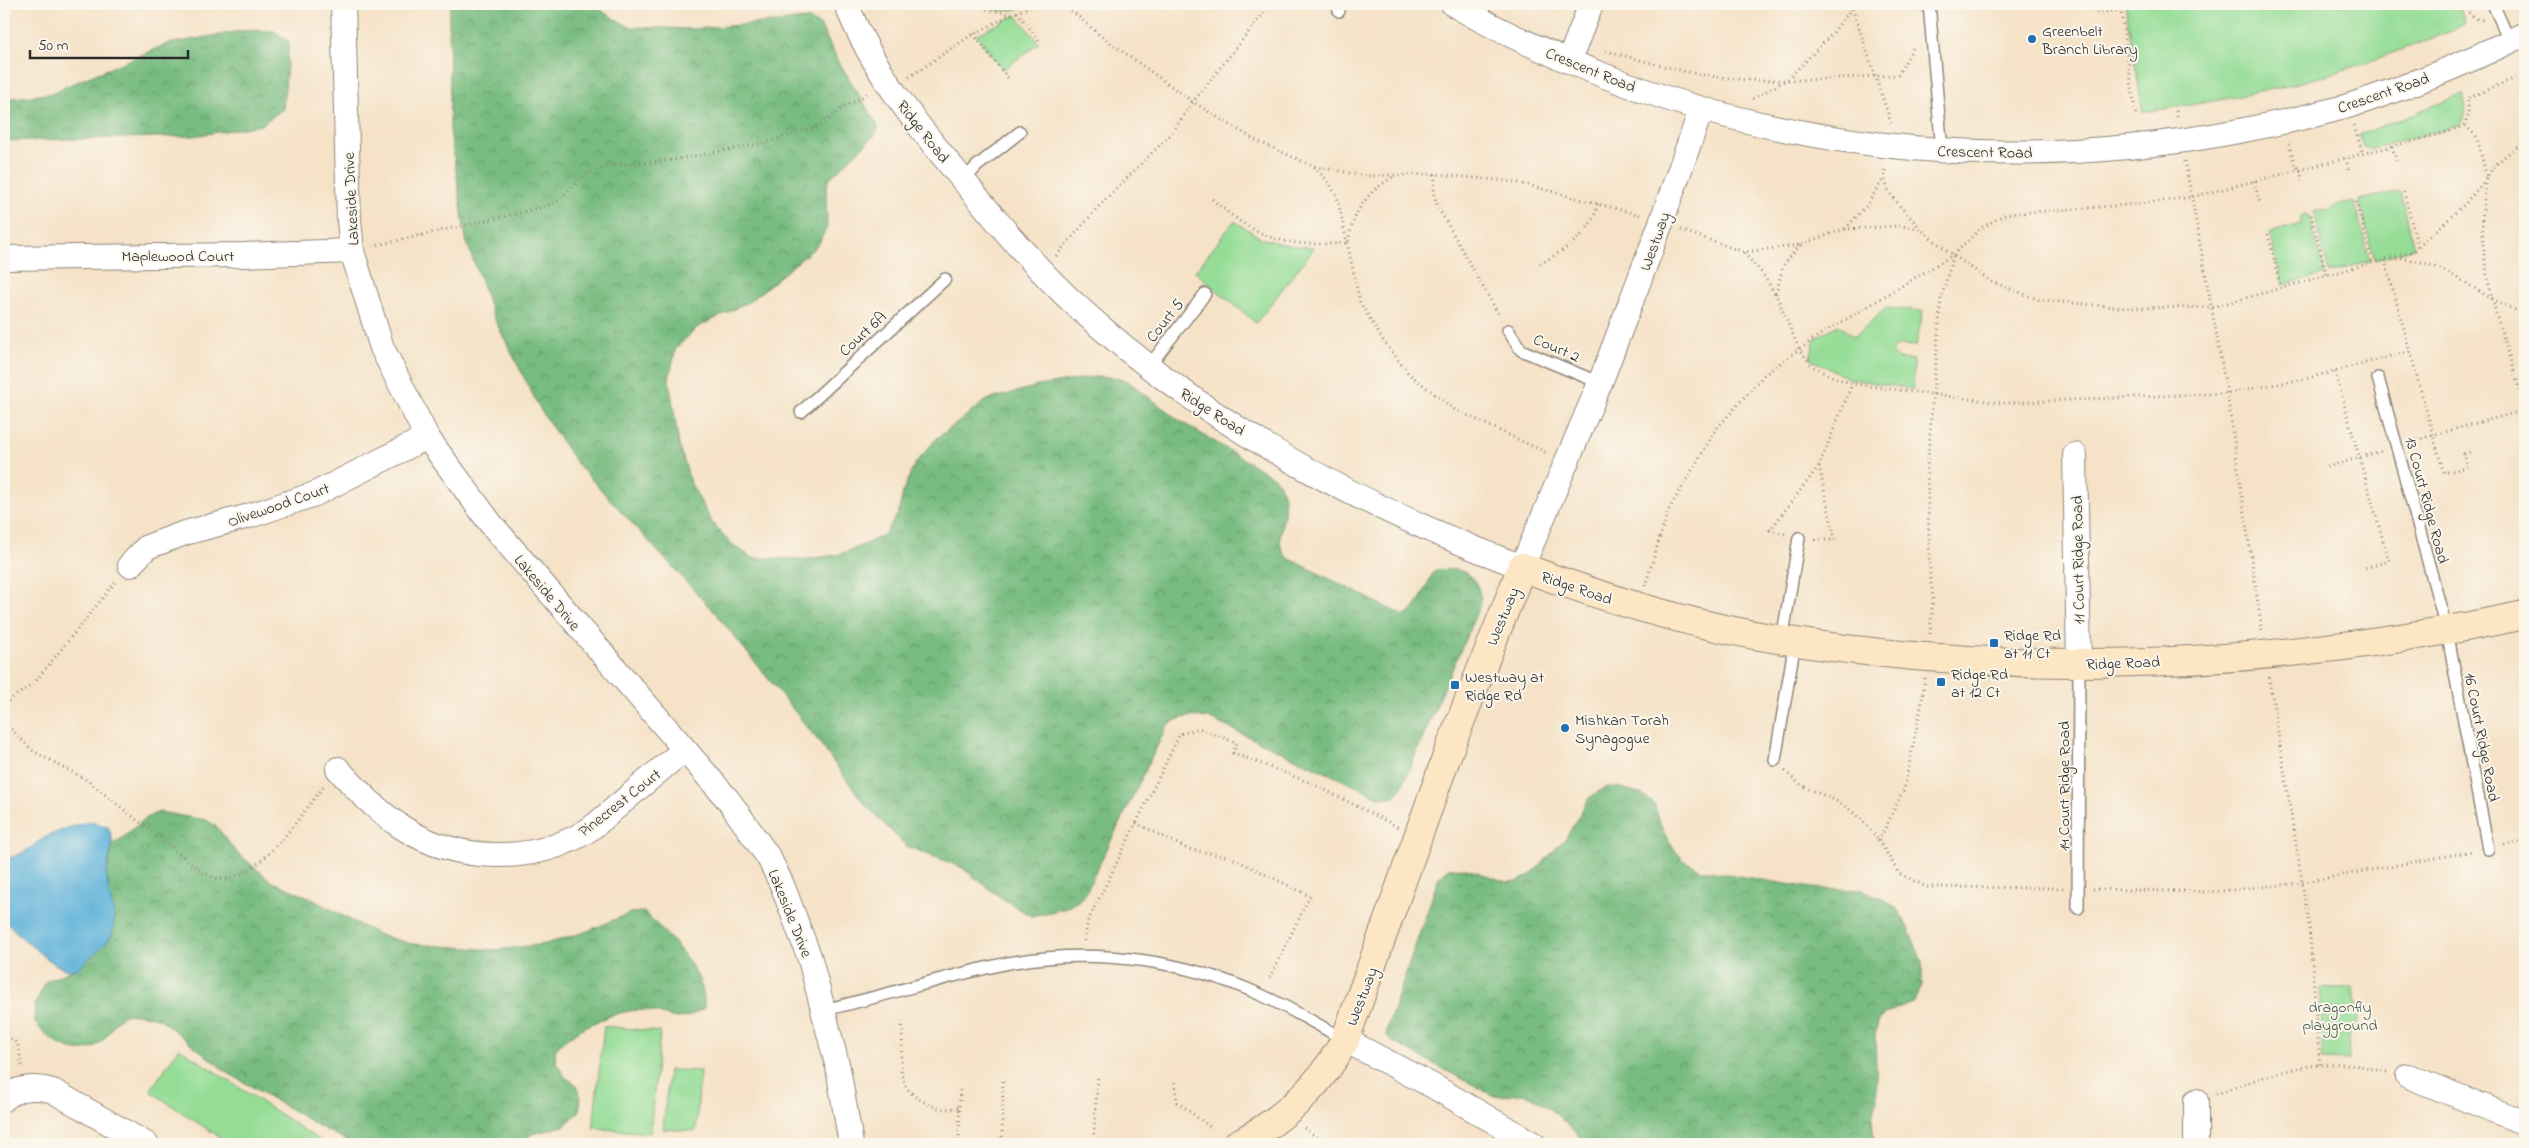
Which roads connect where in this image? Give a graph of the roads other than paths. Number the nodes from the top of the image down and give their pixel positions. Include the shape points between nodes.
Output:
1 (343, 4) edge
2 (846, 4) edge
3 (1453, 4) edge
4 (1591, 4) edge
5 (1929, 4) edge
6 (2493, 4) edge
7 (2518, 38) edge
8 (1569, 61) junction
9 (1701, 110) junction
10 (1020, 132) dead end
11 (1942, 151) junction
12 (963, 181) junction
13 (354, 255) junction
14 (4, 258) edge
15 (945, 279) dead end
16 (1205, 294) dead end
17 (1508, 330) road end
18 (1149, 366) junction
19 (2378, 378) dead end
20 (1600, 384) junction
21 (801, 412) dead end
22 (426, 437) junction
23 (2075, 455) dead end
24 (1799, 538) road end
25 (130, 565) road end
26 (1522, 567) junction
27 (2525, 615) edge
28 (2447, 631) junction
29 (1788, 641) junction
30 (2079, 664) junction
31 (684, 750) junction
32 (1775, 760) road end
33 (338, 769) road end
34 (2488, 849) road end
35 (2078, 908) dead end
36 (823, 1010) junction
37 (1345, 1040) junction
38 (2408, 1076) road end
39 (4, 1099) edge
40 (2196, 1101) road end
41 (2525, 1123) edge
42 (146, 1144) edge
43 (851, 1144) edge
44 (1238, 1144) edge
45 (1532, 1144) edge
46 (2196, 1144) edge

1 - 13 street, Lakeside Drive via 349,220
2 - 12 street, Ridge Road via 860,38 888,86
3 - 8 street, Crescent Road
4 - 8 street
5 - 11 lane
6 - 7 lane
7 - 11 street, Crescent Road via 2430,76 2348,106 2182,142 2062,152
8 - 9 street, Crescent Road
9 - 11 street, Crescent Road via 1812,136
9 - 20 street, Westway
10 - 12 lane
12 - 18 street, Ridge Road via 1078,307
13 - 14 street, Maplewood Court
13 - 22 street, Lakeside Drive via 382,348
15 - 21 lane, Court 6A
16 - 18 lane, Court 5
17 - 20 lane, Court 2 via 1521,350
18 - 26 street, Ridge Road via 1228,422 1338,486 1429,530
19 - 28 lane, 13 Court Ridge Road
20 - 26 street, Westway
22 - 25 street, Olivewood Court via 315,494 147,547
22 - 31 street, Lakeside Drive via 491,524
23 - 30 street, 11 Court Ridge Road
24 - 29 lane
26 - 29 street, Ridge Road via 1639,607
26 - 37 street, Westway via 1449,750
27 - 28 street, Ridge Road
28 - 30 street, Ridge Road via 2266,655
28 - 34 lane, 16 Court Ridge Road
29 - 30 street, Ridge Road via 1927,658
29 - 32 lane
30 - 35 lane, 14 Court Ridge Road
31 - 33 street, Pinecrest Court via 590,829 560,844 513,855 488,856 456,850 403,828 370,803
31 - 36 street, Lakeside Drive via 729,801 769,858 796,918
36 - 37 lane via 1014,962 1080,956 1124,958 1202,973 1262,995
36 - 43 street, Lakeside Drive via 838,1068
37 - 44 street, Westway via 1326,1071 1303,1097 1264,1130
37 - 45 street
38 - 41 street
39 - 42 street via 27,1088 53,1091
40 - 46 street

